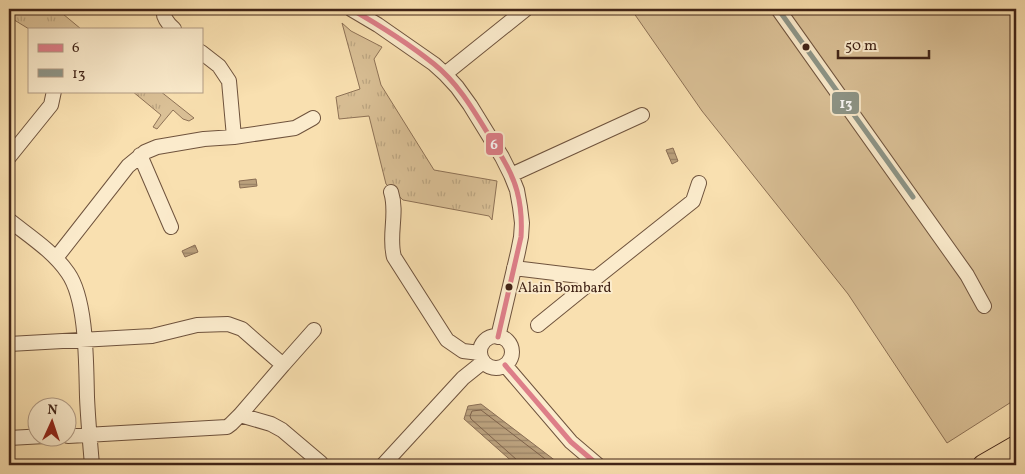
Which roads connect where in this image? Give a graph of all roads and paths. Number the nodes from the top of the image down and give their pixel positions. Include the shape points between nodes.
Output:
1 (164, 9) edge
2 (351, 9) edge
3 (526, 9) edge
4 (778, 9) edge
5 (173, 28) edge
6 (202, 53) edge
7 (445, 74) junction
8 (54, 92) edge
9 (642, 115) dead end
10 (313, 118) dead end
11 (234, 137) junction
12 (140, 156) junction
13 (9, 157) edge
14 (510, 175) junction
15 (699, 182) dead end
16 (391, 192) dead end
17 (9, 220) edge
18 (171, 227) dead end
19 (56, 258) junction
20 (514, 268) junction
21 (596, 278) junction
22 (984, 306) dead end
23 (538, 325) dead end
24 (314, 330) dead end
25 (498, 337) junction
26 (85, 340) junction
27 (9, 344) edge
28 (482, 358) junction
29 (283, 365) junction
30 (505, 366) junction
31 (240, 415) junction
32 (89, 435) junction
33 (78, 436) edge
34 (28, 437) edge
35 (9, 438) edge
36 (1016, 446) edge
37 (321, 463) dead end
38 (92, 465) edge
39 (383, 465) edge
40 (598, 465) edge
41 (983, 465) edge

1 - 5 street via 168,24
2 - 7 street via 386,30
3 - 7 street
4 - 22 street via 913,197 967,275
6 - 11 street via 219,66 229,81
7 - 14 street via 470,105
8 - 13 street via 51,105
9 - 14 street
10 - 11 street via 296,128
11 - 12 street via 157,147
12 - 18 street
12 - 19 street via 128,166
14 - 20 street via 517,190 522,223
15 - 21 street via 693,201
16 - 28 street via 394,202 394,257 447,340
17 - 19 street
19 - 26 street via 75,287
20 - 21 street
20 - 25 street
21 - 23 street
24 - 29 street
25 - 28 street via 485,340
25 - 30 street via 511,348
26 - 27 street
26 - 29 street via 152,336 197,325 228,324 242,329
26 - 32 street
28 - 30 street via 491,368
28 - 39 street
29 - 31 street
30 - 40 street via 571,442
31 - 32 street via 227,427
31 - 37 street via 282,430
32 - 33 street
32 - 38 street
34 - 35 street
36 - 41 highway

